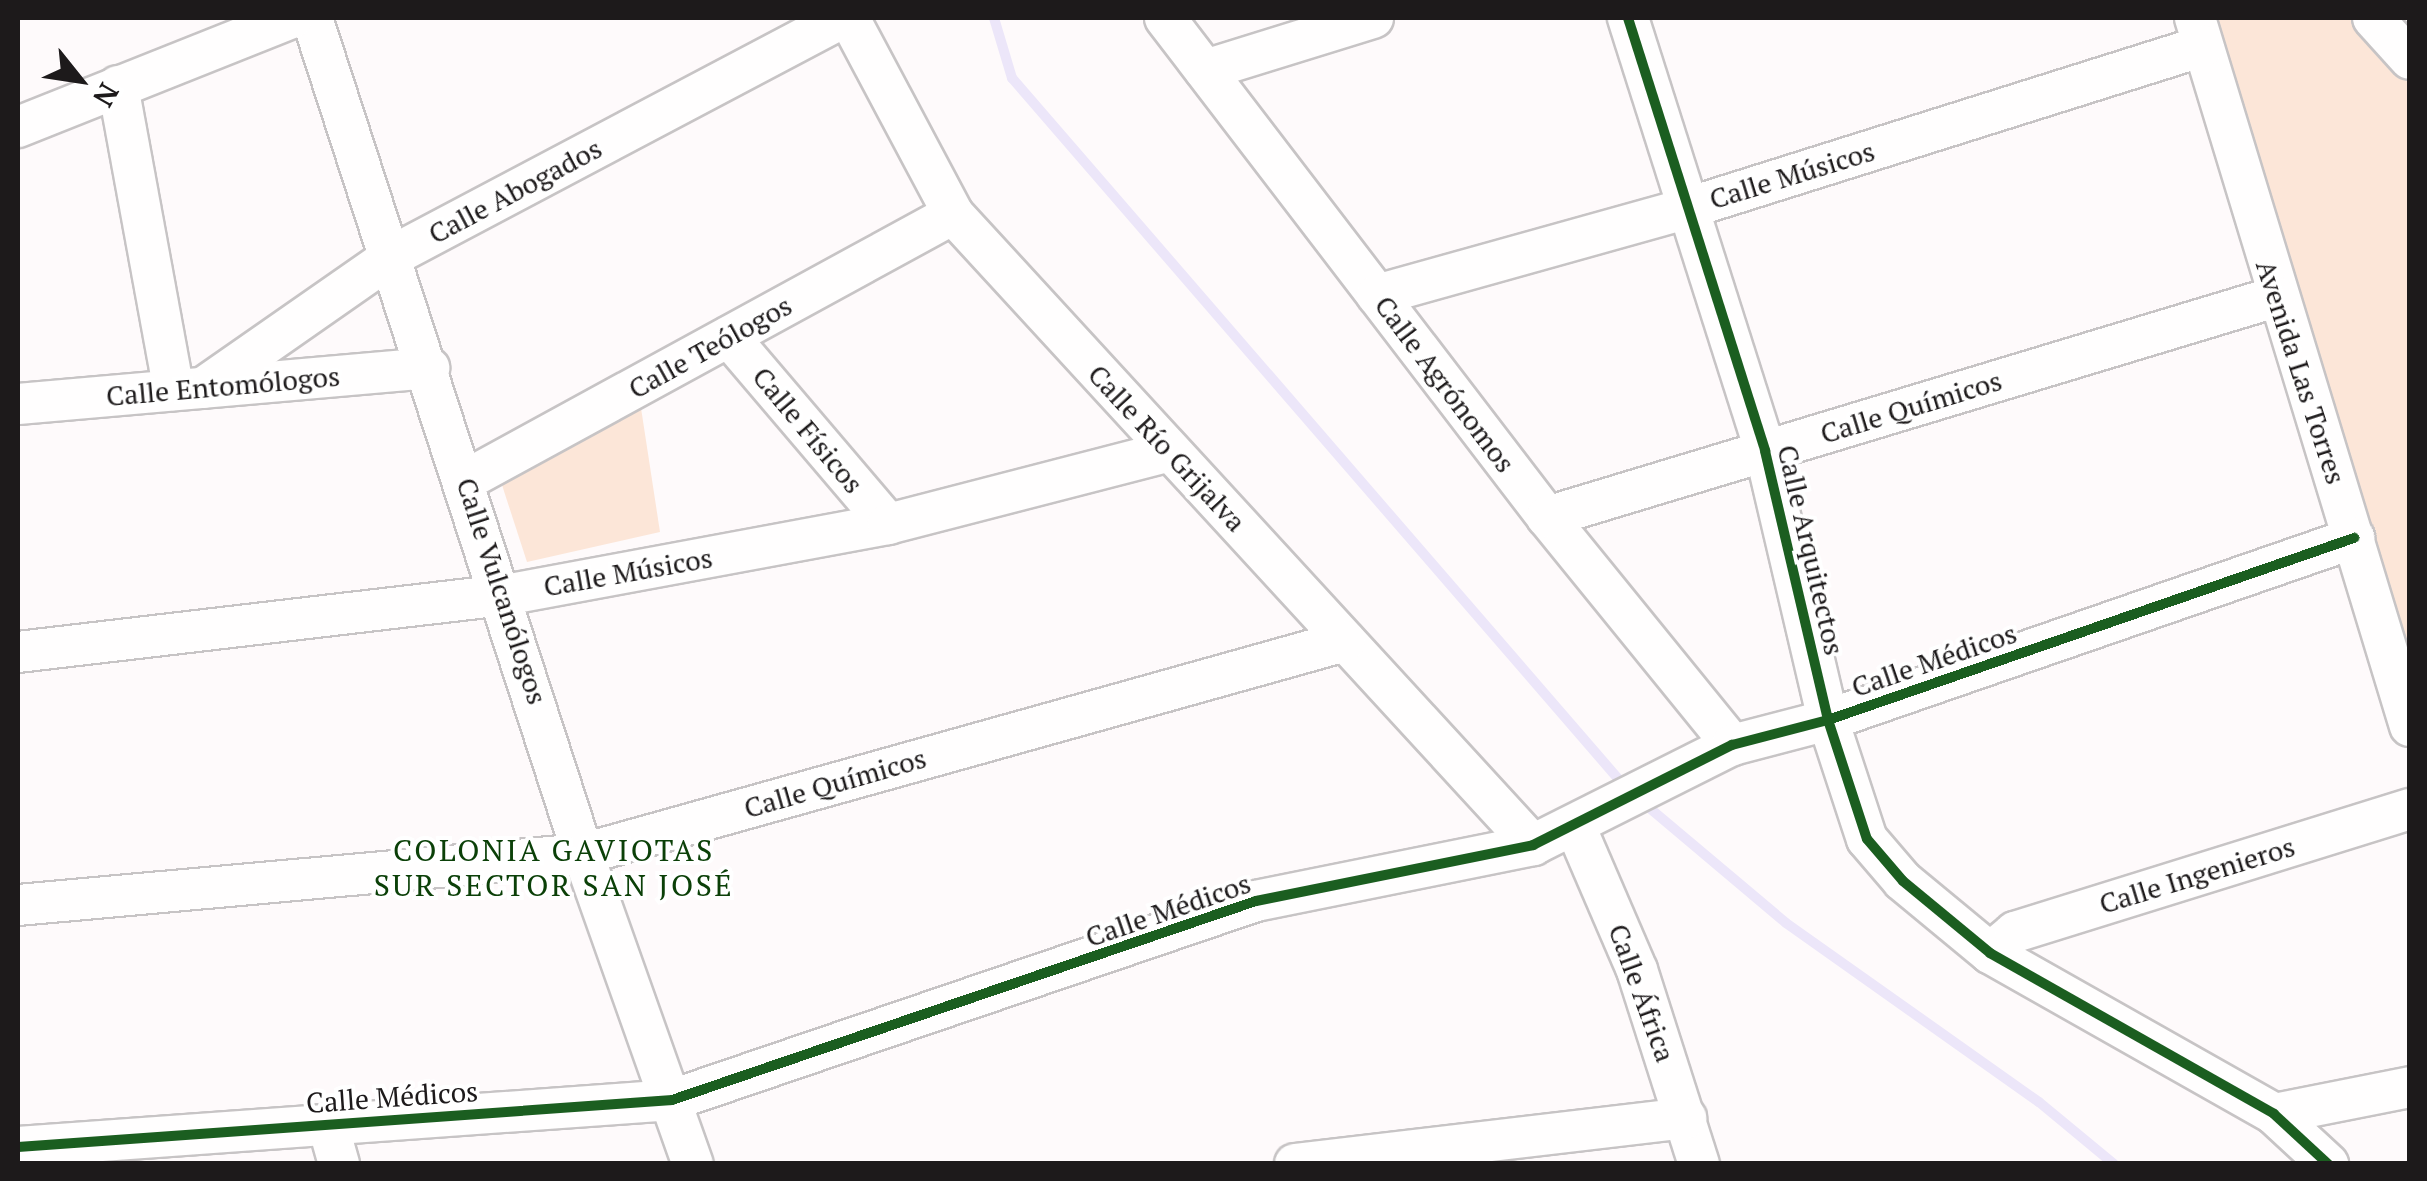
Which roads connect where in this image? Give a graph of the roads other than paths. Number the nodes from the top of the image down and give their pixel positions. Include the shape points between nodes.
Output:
1 (292, 18) edge
2 (312, 18) edge
3 (842, 18) edge
4 (849, 18) edge
5 (1165, 18) edge
6 (1373, 18) edge
7 (1628, 18) edge
8 (2373, 18) edge
9 (2199, 32) edge
10 (2410, 58) edge
11 (1205, 70) junction
12 (118, 86) junction
13 (18, 127) edge
14 (1688, 208) junction
15 (953, 214) junction
16 (392, 256) junction
17 (1377, 295) junction
18 (2275, 296) junction
19 (728, 337) junction
20 (429, 368) junction
21 (188, 389) junction
22 (18, 404) edge
23 (1170, 451) junction
24 (1765, 451) junction
25 (466, 480) junction
26 (1547, 517) junction
27 (888, 524) junction
28 (2354, 538) junction
29 (505, 595) junction
30 (1345, 640) junction
31 (18, 652) edge
32 (1828, 720) junction
33 (2410, 726) edge
34 (1732, 745) junction
35 (2410, 808) edge
36 (1575, 826) junction
37 (1533, 845) junction
38 (584, 854) junction
39 (18, 905) edge
40 (1990, 953) junction
41 (2410, 1086) edge
42 (672, 1100) junction
43 (2274, 1114) junction
44 (1686, 1118) junction
45 (328, 1125) junction
46 (18, 1147) edge
47 (339, 1164) edge
48 (693, 1164) edge
49 (1294, 1164) edge
50 (1698, 1164) edge
51 (2328, 1164) edge

1 - 12 street
2 - 16 street, Calle Vulcanólogos
3 - 16 street, Calle Abogados
4 - 15 street, Calle Río Grijalva
5 - 11 street, Calle Agrónomos
6 - 11 street
7 - 14 street, Calle Arquitectos
8 - 10 street
9 - 14 street, Calle Músicos
9 - 18 street, Avenida Las Torres
11 - 17 street, Calle Agrónomos
12 - 13 street
12 - 21 street
14 - 17 street, Calle Músicos
14 - 24 street, Calle Arquitectos
15 - 19 street, Calle Teólogos
15 - 23 street, Calle Río Grijalva
16 - 20 street, Calle Vulcanólogos
16 - 21 street, Calle Abogados
17 - 26 street, Calle Agrónomos
18 - 24 street, Calle Químicos
18 - 28 street, Avenida Las Torres
19 - 25 street, Calle Teólogos
19 - 27 street, Calle Físicos
20 - 21 street, Calle Entomólogos
20 - 25 street, Calle Vulcanólogos
21 - 22 street, Calle Entomólogos
23 - 27 street, Calle Músicos
23 - 30 street, Calle Río Grijalva
24 - 26 street, Calle Químicos
24 - 32 street, Calle Arquitectos
25 - 29 street, Calle Vulcanólogos
26 - 34 street, Calle Agrónomos
27 - 29 street, Calle Músicos
28 - 32 street, Calle Médicos
28 - 33 street, Avenida Las Torres
29 - 31 street, Calle Músicos
29 - 38 street, Calle Vulcanólogos
30 - 37 street, Calle Río Grijalva
30 - 38 street, Calle Químicos
32 - 34 street, Calle Médicos
32 - 40 street, Calle Arquitectos via 1867,839 1902,881
34 - 36 street, Calle Médicos
35 - 40 street, Calle Ingenieros via 2014,932
36 - 37 street, Calle Médicos
36 - 44 street, Calle África via 1637,970
37 - 42 street, Calle Médicos via 1256,901
38 - 39 street, Calle Químicos
38 - 42 street, Calle Vulcanólogos
40 - 43 street, Calle Arquitectos
41 - 43 street
42 - 45 street, Calle Médicos
42 - 48 street, Calle Vulcanólogos
43 - 51 street, Calle Arquitectos
44 - 49 street
44 - 50 street, Calle África
45 - 46 street, Calle Médicos
45 - 47 street

